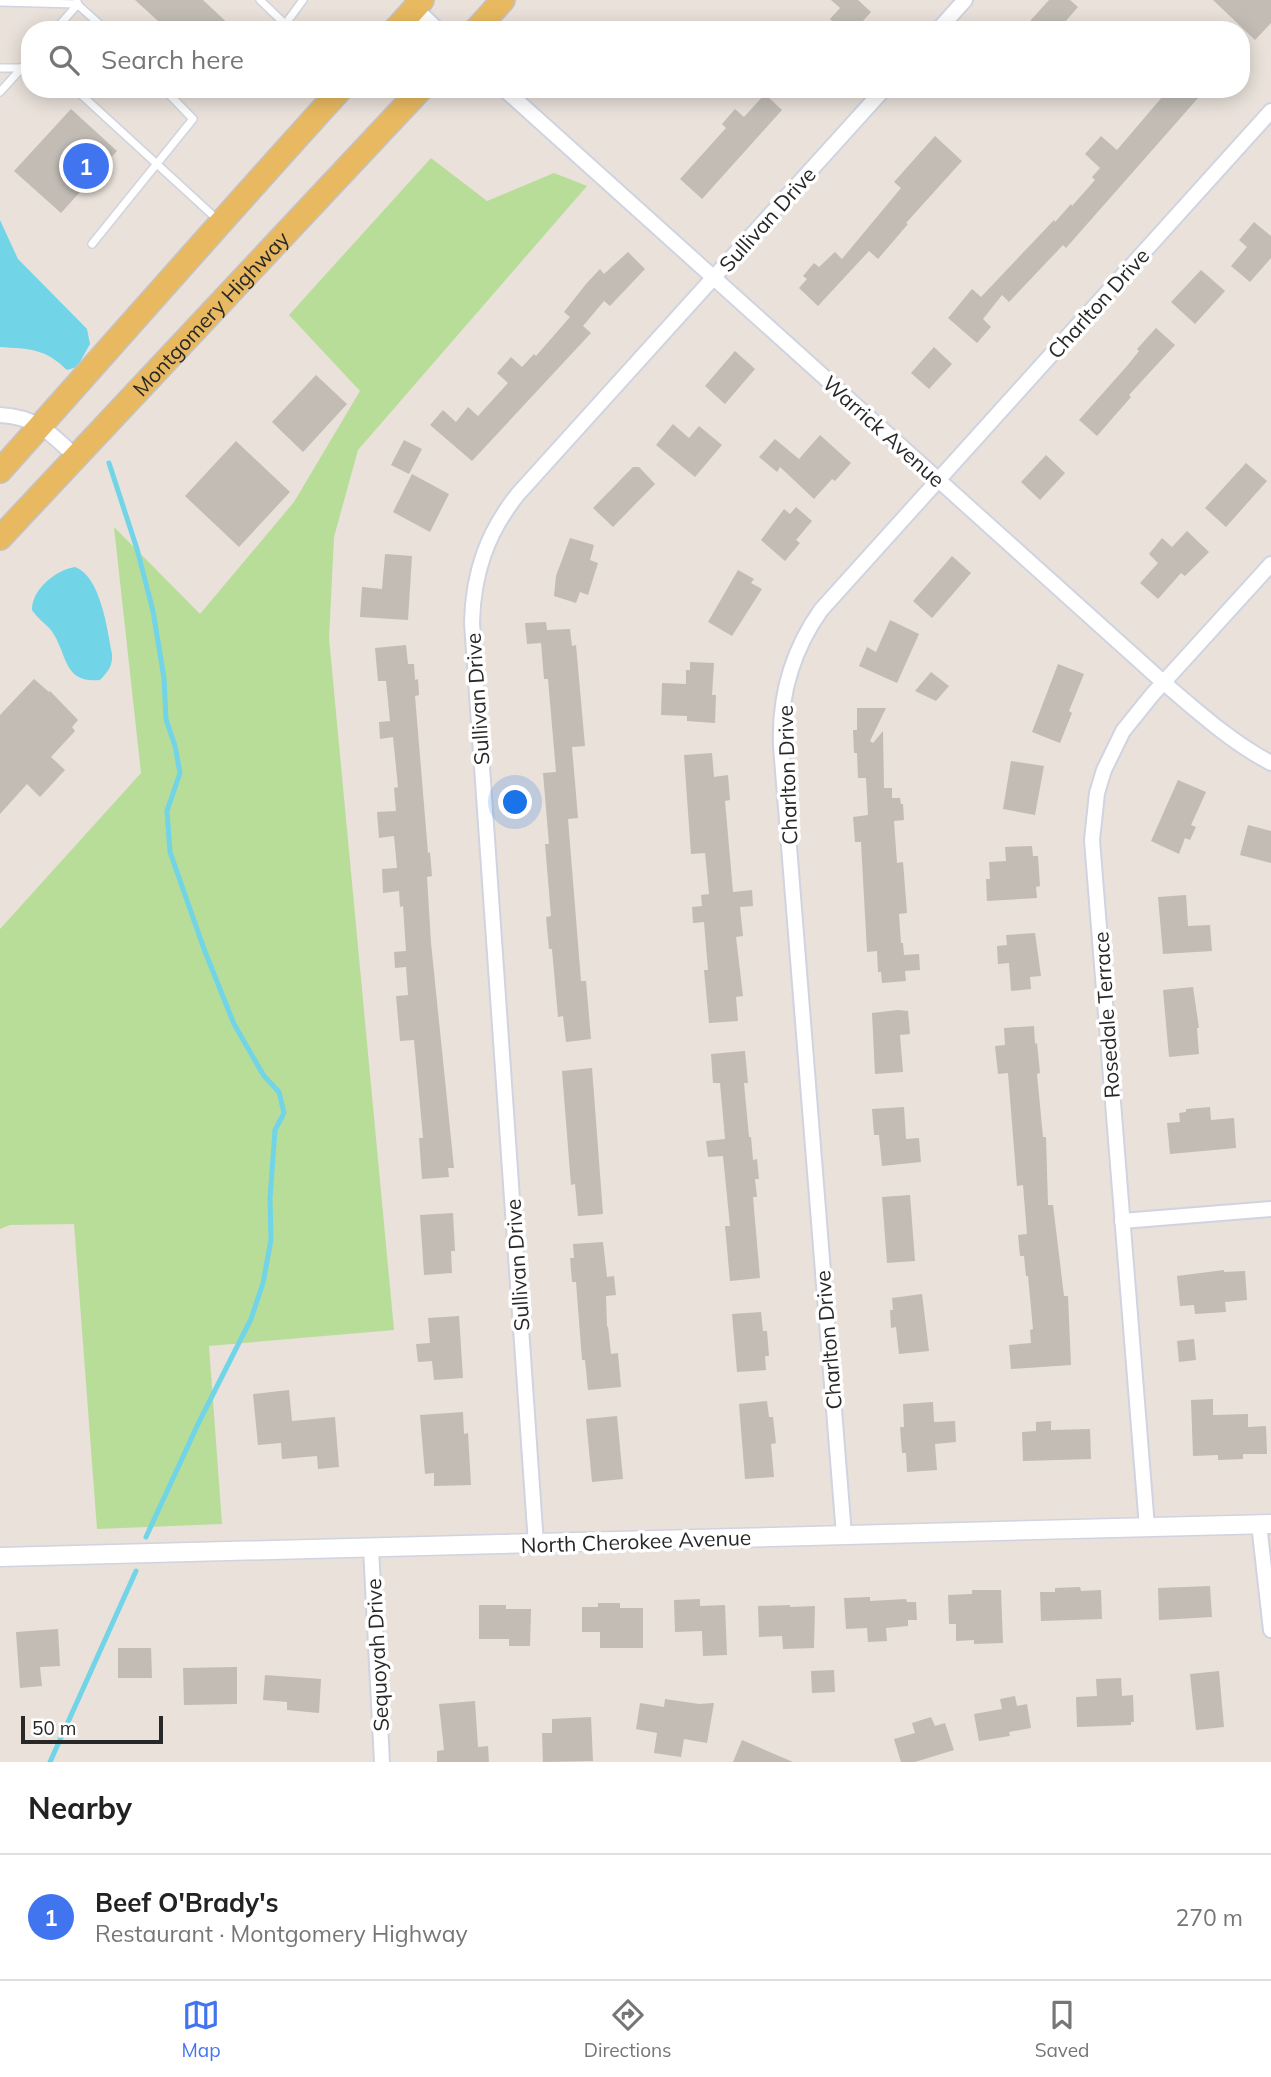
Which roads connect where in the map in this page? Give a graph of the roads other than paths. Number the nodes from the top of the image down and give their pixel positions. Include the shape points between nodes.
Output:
1 (260, 0) edge
2 (303, 0) edge
3 (503, 0) edge
4 (965, 0) edge
5 (78, 1) edge
6 (0, 2) edge
7 (415, 3) edge
8 (62, 21) edge
9 (97, 21) edge
10 (278, 21) edge
11 (287, 21) edge
12 (402, 21) edge
13 (431, 21) edge
14 (484, 21) edge
15 (946, 21) edge
16 (0, 68) edge
17 (21, 68) edge
18 (21, 69) edge
19 (0, 92) edge
20 (85, 98) edge
21 (172, 98) edge
22 (333, 98) edge
23 (413, 98) edge
24 (514, 98) edge
25 (876, 98) edge
26 (1271, 111) edge
27 (156, 164) junction
28 (220, 222) junction
29 (92, 244) dead end
30 (714, 277) junction
31 (0, 415) edge
32 (42, 425) junction
33 (76, 457) junction
34 (0, 471) edge
35 (938, 480) junction
36 (0, 538) edge
37 (1271, 564) edge
38 (1163, 682) junction
39 (1271, 762) edge
40 (1271, 1209) edge
41 (1122, 1221) junction
42 (1265, 1524) edge
43 (1147, 1527) junction
44 (844, 1535) junction
45 (536, 1544) junction
46 (371, 1548) junction
47 (0, 1558) edge
48 (1271, 1630) edge
49 (382, 1762) edge

1 - 10 lane
2 - 11 lane
3 - 14 main road
4 - 15 street
5 - 6 lane
5 - 8 lane
5 - 9 lane
7 - 12 main road
7 - 13 street
16 - 17 lane
18 - 19 lane
20 - 27 lane
21 - 27 lane via 192,119
22 - 28 main road
23 - 33 main road, Montgomery Highway
24 - 30 street, Warrick Avenue
25 - 30 street, Sullivan Drive
26 - 35 street, Charlton Drive
27 - 28 lane
27 - 29 lane
28 - 32 main road
30 - 35 street, Warrick Avenue
30 - 45 street, Sullivan Drive via 518,494 493,530 474,586 472,623
31 - 32 street
32 - 33 street
32 - 34 main road
33 - 36 main road, Montgomery Highway
35 - 38 street, Warrick Avenue
35 - 44 street, Charlton Drive via 810,625 788,676 780,722
37 - 38 street, Rosedale Terrace
38 - 39 street, Warrick Avenue via 1248,751
38 - 41 street, Rosedale Terrace via 1135,713 1112,750 1094,816
40 - 41 street
41 - 43 street, Rosedale Terrace
42 - 43 street, North Cherokee Avenue
42 - 48 street
43 - 44 street, North Cherokee Avenue
44 - 45 street, North Cherokee Avenue
45 - 46 street, North Cherokee Avenue
46 - 47 street, North Cherokee Avenue
46 - 49 street, Sequoyah Drive

